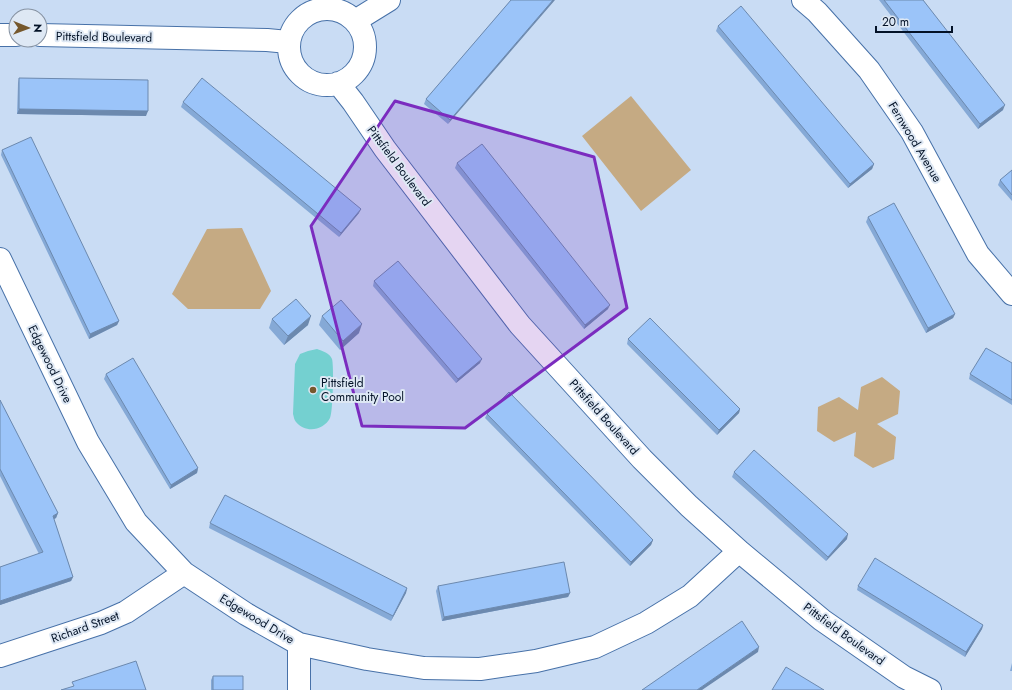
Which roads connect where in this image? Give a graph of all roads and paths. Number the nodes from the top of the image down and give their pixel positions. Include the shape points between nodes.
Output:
1 (389, 0) edge
2 (803, 0) edge
3 (355, 21) junction
4 (48, 35) edge
5 (288, 42) junction
6 (338, 83) junction
7 (0, 259) edge
8 (1012, 294) edge
9 (739, 551) junction
10 (184, 573) junction
11 (299, 644) junction
12 (0, 656) edge
13 (299, 690) edge
14 (930, 690) edge

1 - 3 street
2 - 8 street, Fernwood Avenue via 869,70 912,132 978,254
3 - 5 street via 337,10 314,10 292,29
3 - 6 street via 363,32 365,53 354,75
4 - 5 street, Pittsfield Boulevard
5 - 6 street via 293,66 301,76 323,86
6 - 9 street, Pittsfield Boulevard via 385,149 520,324 642,459
7 - 10 street, Edgewood Drive via 88,442 136,522
9 - 11 street, Edgewood Drive via 690,596 646,623 595,647 536,661 480,669 424,668
9 - 14 street, Pittsfield Boulevard via 822,620 904,677
10 - 11 street, Edgewood Drive via 246,614
10 - 12 street, Richard Street via 126,612 101,623
11 - 13 street

